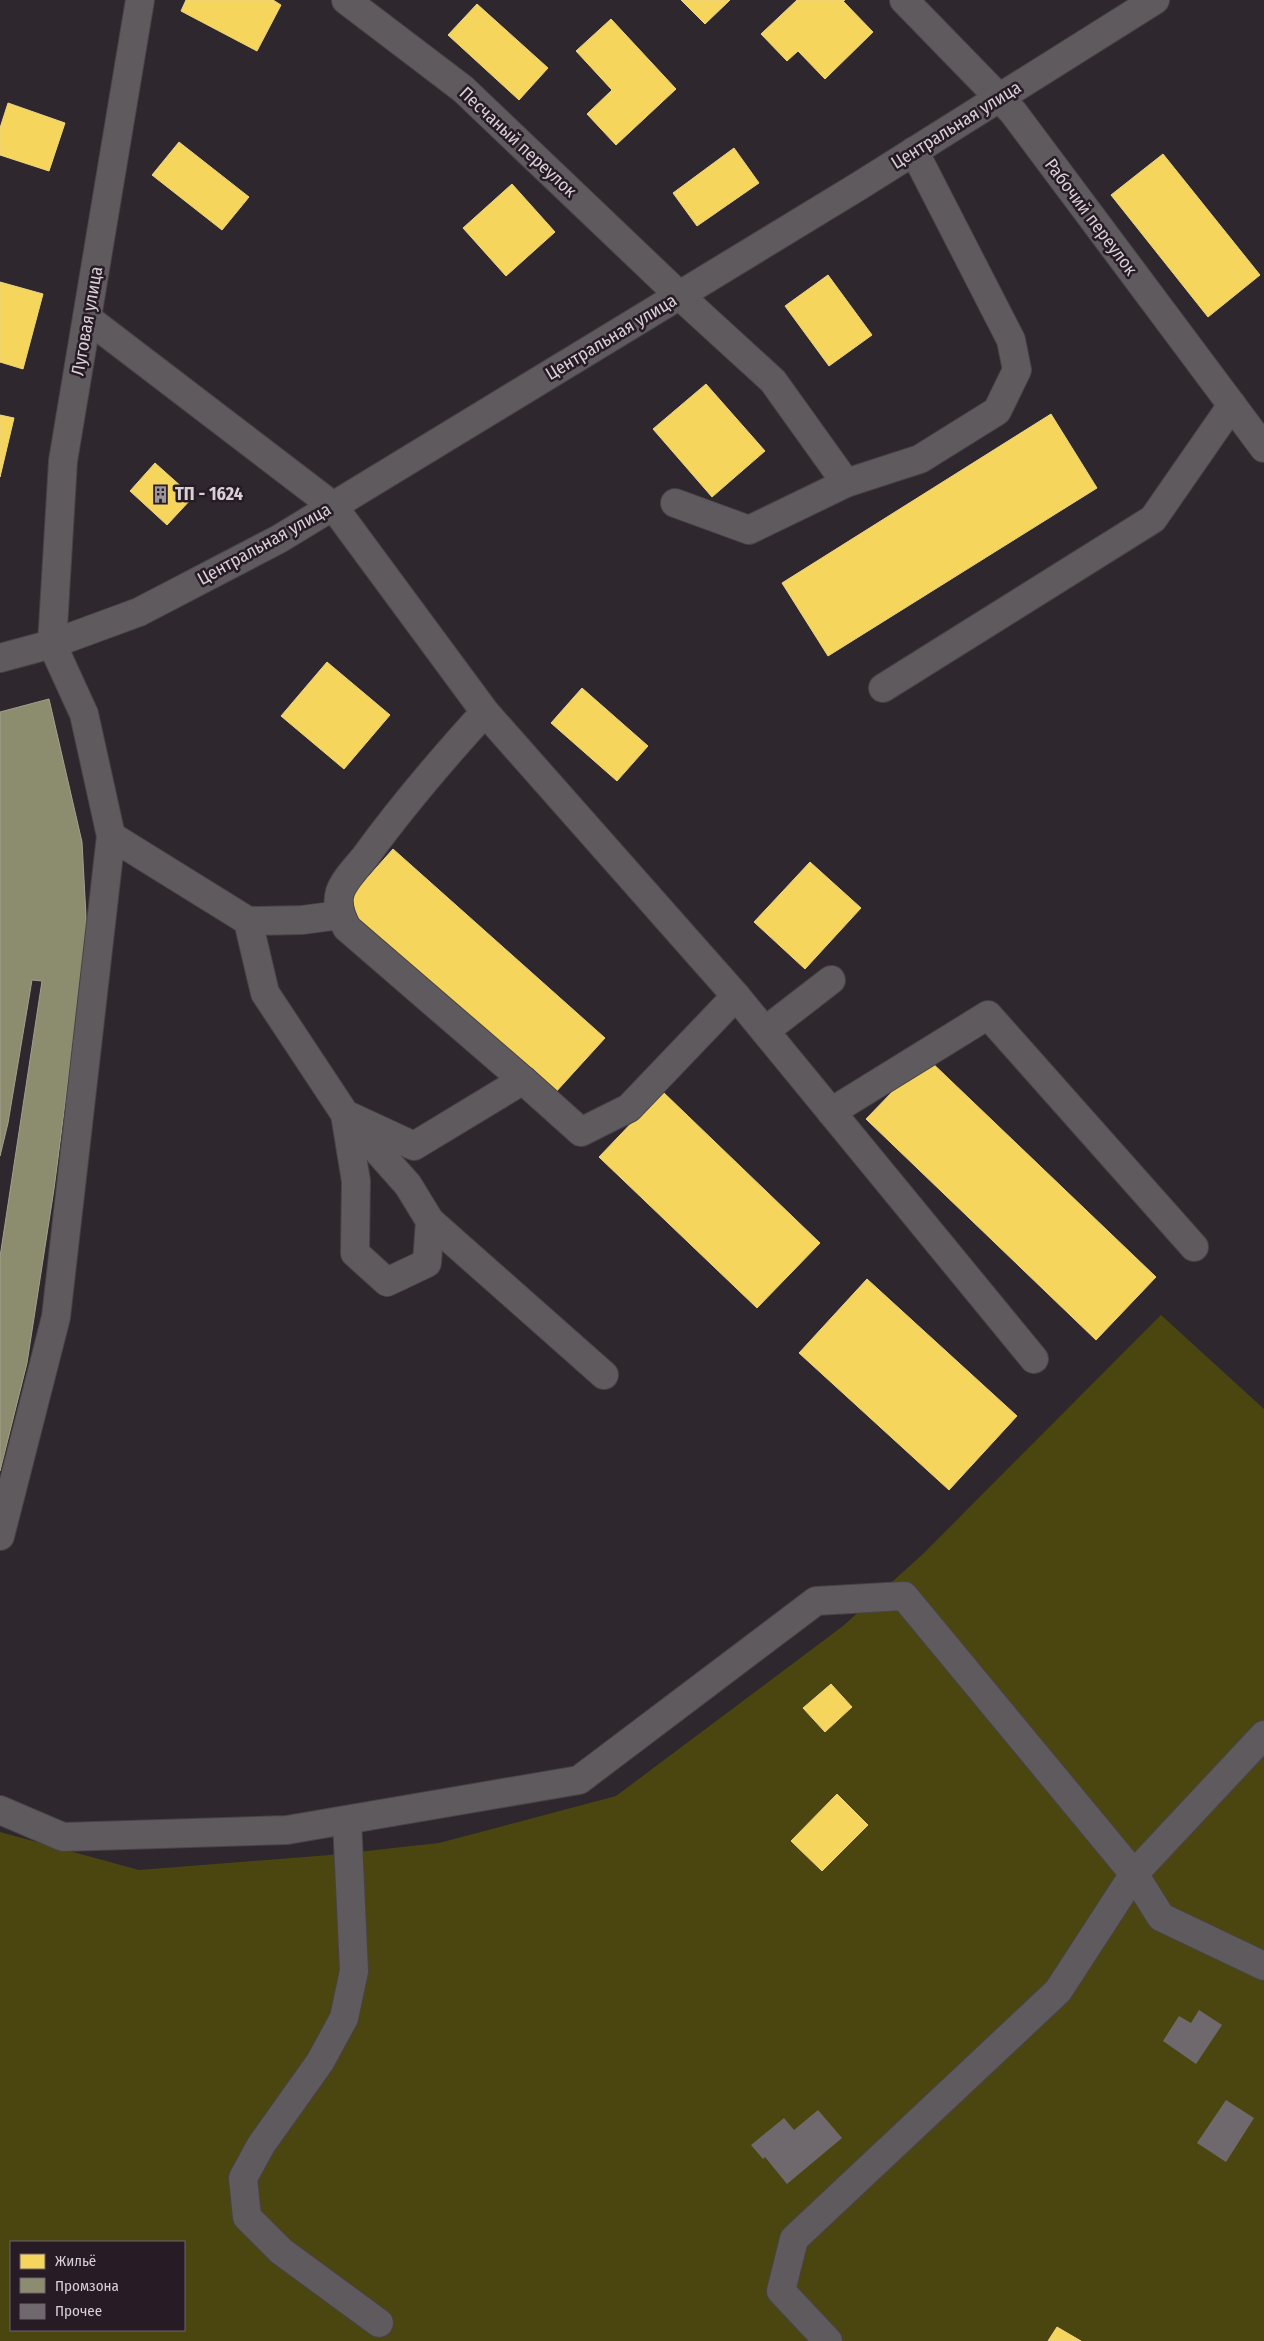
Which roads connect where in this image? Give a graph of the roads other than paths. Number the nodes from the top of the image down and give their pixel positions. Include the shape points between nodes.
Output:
1 (140, 0) edge
2 (346, 0) edge
3 (904, 0) edge
4 (1156, 0) edge
5 (999, 98) junction
6 (914, 152) junction
7 (679, 295) junction
8 (87, 318) junction
9 (1232, 405) junction
10 (1264, 448) edge
11 (846, 483) junction
12 (674, 503) dead end
13 (333, 506) junction
14 (52, 644) junction
15 (0, 658) edge
16 (883, 688) dead end
17 (485, 712) junction
18 (111, 836) junction
19 (340, 915) junction
20 (248, 921) junction
21 (831, 980) dead end
22 (736, 996) junction
23 (765, 1031) junction
24 (523, 1080) junction
25 (832, 1112) junction
26 (345, 1114) junction
27 (430, 1221) junction
28 (1194, 1247) dead end
29 (1034, 1359) dead end
30 (604, 1375) dead end
31 (0, 1536) edge
32 (1264, 1735) edge
33 (0, 1810) edge
34 (346, 1820) junction
35 (1134, 1874) junction
36 (1264, 1966) edge
37 (379, 2323) dead end
38 (828, 2341) edge

1 - 8 street, Луговая улица
2 - 7 street, Песчаный переулок via 463,88
3 - 5 street, Рабочий переулок
4 - 5 street, Центральная улица
5 - 6 street, Центральная улица
5 - 9 street, Рабочий переулок via 1013,112
6 - 7 street, Центральная улица
6 - 11 street via 1011,340 1017,370 997,411 920,459
7 - 11 street, Песчаный переулок via 773,380
7 - 13 street, Центральная улица
8 - 13 street
8 - 14 street, Луговая улица via 63,461
9 - 10 street, Рабочий переулок
9 - 16 street via 1154,519
11 - 12 street via 749,530
13 - 14 street, Центральная улица via 279,539 139,612
13 - 17 street
14 - 15 street, Центральная улица
14 - 18 street via 84,714
17 - 19 street via 448,752 340,891
17 - 22 street
18 - 20 street
18 - 31 street via 56,1317
19 - 20 street via 302,920
19 - 24 street via 361,942
20 - 26 street via 265,992
21 - 23 street
22 - 23 street
22 - 24 street via 629,1108 581,1132
23 - 25 street
24 - 26 street via 414,1146
25 - 28 street via 988,1015
25 - 29 street
26 - 27 street via 408,1185
26 - 27 street via 356,1181 355,1254 388,1282 427,1263
27 - 30 street
32 - 35 street
33 - 34 street via 63,1837 287,1830
34 - 35 street via 578,1780 816,1601 904,1596
34 - 37 street via 354,1970 344,2018 320,2062 261,2145 243,2178 247,2217 281,2251
35 - 36 street via 1161,1918
35 - 38 street via 1058,1991 794,2239 781,2291

